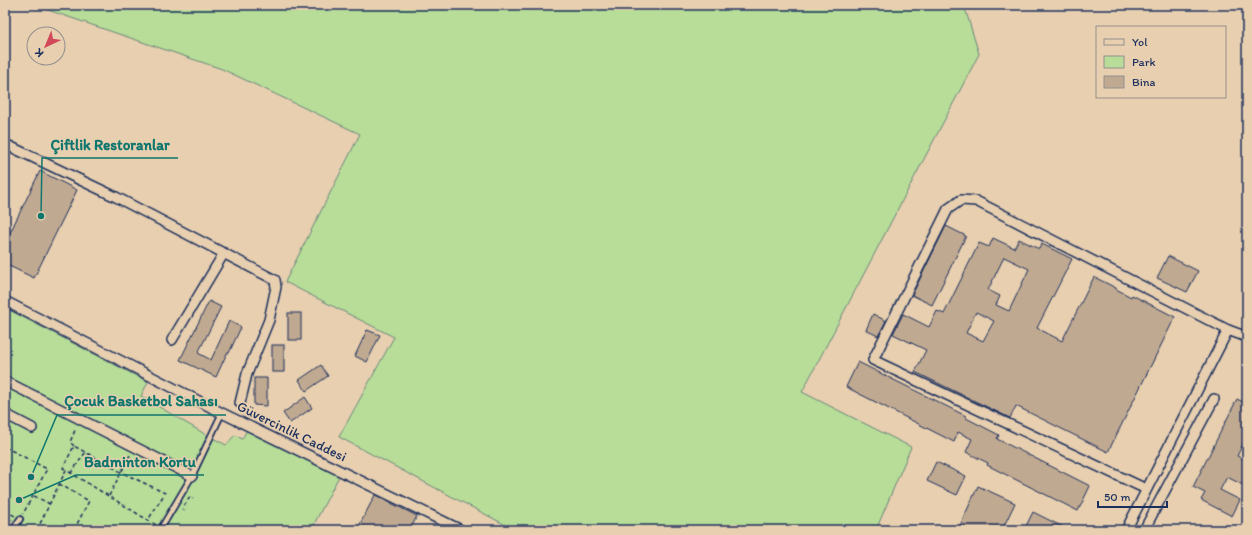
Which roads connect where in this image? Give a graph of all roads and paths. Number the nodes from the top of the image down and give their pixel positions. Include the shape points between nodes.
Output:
1 (5, 144) edge
2 (224, 253) junction
3 (5, 301) edge
4 (1228, 330) junction
5 (1247, 337) edge
6 (172, 340) dead end
7 (5, 381) edge
8 (1214, 399) dead end
9 (240, 403) dead end
10 (222, 413) junction
11 (5, 414) edge
12 (80, 419) junction
13 (32, 428) dead end
14 (74, 446) junction
15 (134, 446) junction
16 (5, 447) edge
17 (85, 452) junction
18 (66, 470) junction
19 (121, 472) junction
20 (71, 473) junction
21 (192, 476) junction
22 (59, 484) junction
23 (1146, 489) junction
24 (33, 496) junction
25 (109, 496) junction
26 (193, 499) dead end
27 (50, 504) junction
28 (5, 511) edge
29 (186, 511) dead end
30 (20, 519) junction
31 (148, 520) junction
32 (162, 529) edge
33 (13, 530) edge
34 (37, 530) edge
35 (74, 530) edge
36 (461, 530) edge
37 (1126, 530) edge
38 (1144, 530) edge

1 - 2 street, Güvercinlik Caddesi via 116,197
2 - 6 street
2 - 9 street, Güvercinlik Caddesi via 275,280 276,287 269,320 247,374
3 - 10 street, Güvercinlik Caddesi
4 - 5 street
4 - 23 street
4 - 23 street via 976,201 961,200 948,209 873,360
7 - 12 street
8 - 38 street
10 - 21 lane
10 - 36 street, Güvercinlik Caddesi
11 - 13 street
12 - 14 path via 70,442
12 - 15 street
14 - 17 path
14 - 18 path via 63,468
15 - 19 path
15 - 21 street
16 - 24 path via 47,469
17 - 19 path
17 - 20 path
18 - 20 path
18 - 22 path
19 - 25 path
19 - 31 path via 165,492
20 - 25 path
21 - 32 lane
22 - 27 path
22 - 35 path via 89,500
23 - 37 street
24 - 27 path
24 - 30 path
25 - 31 path
26 - 29 path via 190,497 182,509
27 - 34 path
28 - 30 path
30 - 33 lane
31 - 32 path

